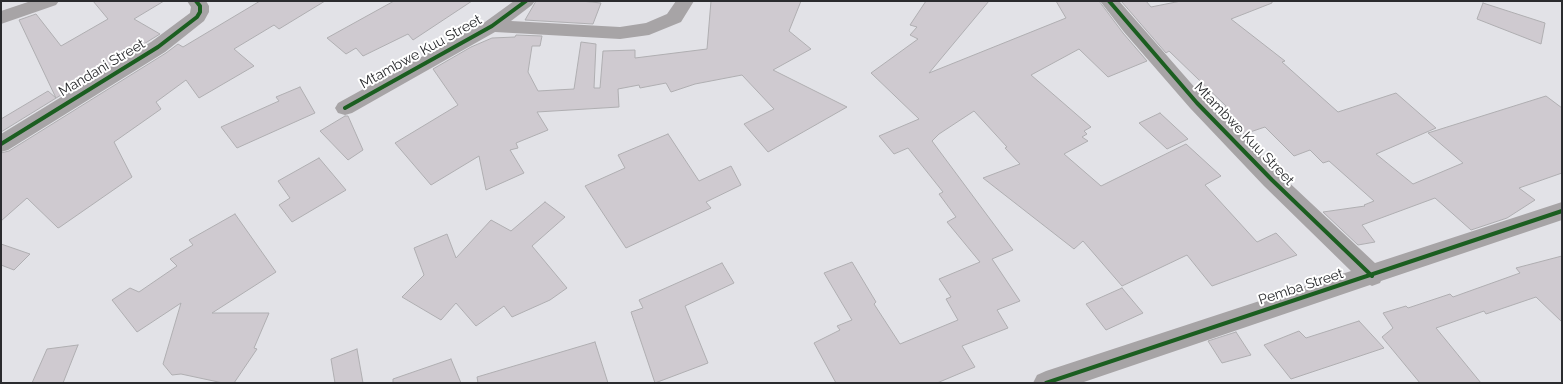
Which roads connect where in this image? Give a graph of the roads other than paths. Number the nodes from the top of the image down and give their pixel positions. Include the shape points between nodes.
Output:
1 (50, 1) edge
2 (196, 1) edge
3 (526, 1) edge
4 (685, 1) edge
5 (1110, 1) edge
6 (1, 18) edge
7 (492, 26) junction
8 (345, 108) dead end
9 (1, 144) edge
10 (1562, 211) edge
11 (1372, 276) junction
12 (1046, 383) edge

1 - 6 street
2 - 9 street, Mandani Street via 200,6 197,16 158,47
3 - 7 street, Mtambwe Kuu Street
4 - 7 street via 674,18 649,29 620,33
5 - 11 street, Mtambwe Kuu Street via 1197,103 1272,180
7 - 8 street, Mtambwe Kuu Street
10 - 11 street, Pemba Street
11 - 12 street, Pemba Street

